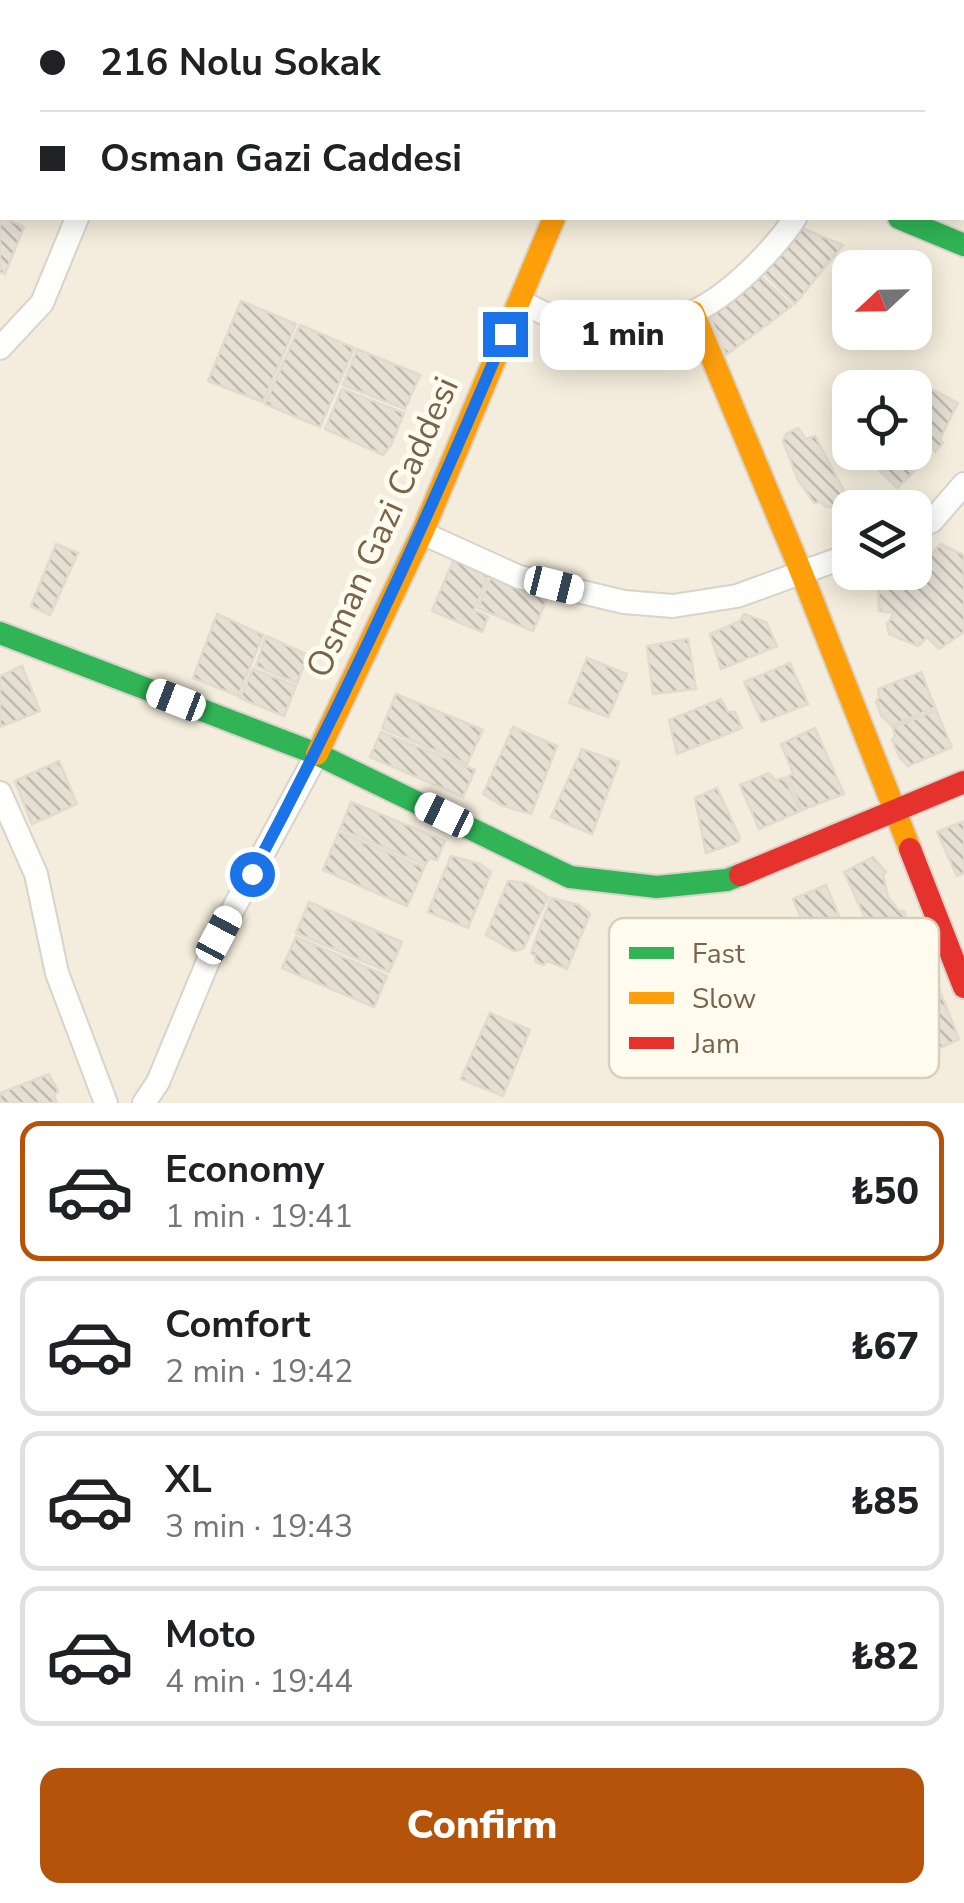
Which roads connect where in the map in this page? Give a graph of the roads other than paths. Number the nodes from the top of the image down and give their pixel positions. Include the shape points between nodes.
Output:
1 (77, 220) edge
2 (553, 220) edge
3 (794, 220) edge
4 (904, 220) edge
5 (964, 245) edge
6 (519, 302) junction
7 (693, 312) junction
8 (0, 348) edge
9 (964, 484) edge
10 (932, 521) edge
11 (422, 533) junction
12 (832, 562) edge
13 (802, 574) junction
14 (0, 632) edge
15 (317, 754) junction
16 (964, 782) edge
17 (0, 792) edge
18 (893, 809) junction
19 (936, 918) edge
20 (939, 924) edge
21 (964, 987) edge
22 (106, 1103) edge
23 (144, 1103) edge

1 - 8 street via 42,303
2 - 6 street, Osman Gazi Caddesi
3 - 7 street via 740,280
4 - 5 street
6 - 7 street via 574,325 642,324
6 - 11 street, Osman Gazi Caddesi
7 - 13 street
9 - 10 street
11 - 13 street via 519,577 624,602 673,606 737,596
11 - 15 street, Osman Gazi Caddesi
12 - 13 street
13 - 18 street
14 - 15 street
15 - 18 street via 570,877 657,887 727,880
15 - 23 street via 219,935
16 - 18 street
17 - 22 street via 36,874 57,973
18 - 19 street
20 - 21 street

